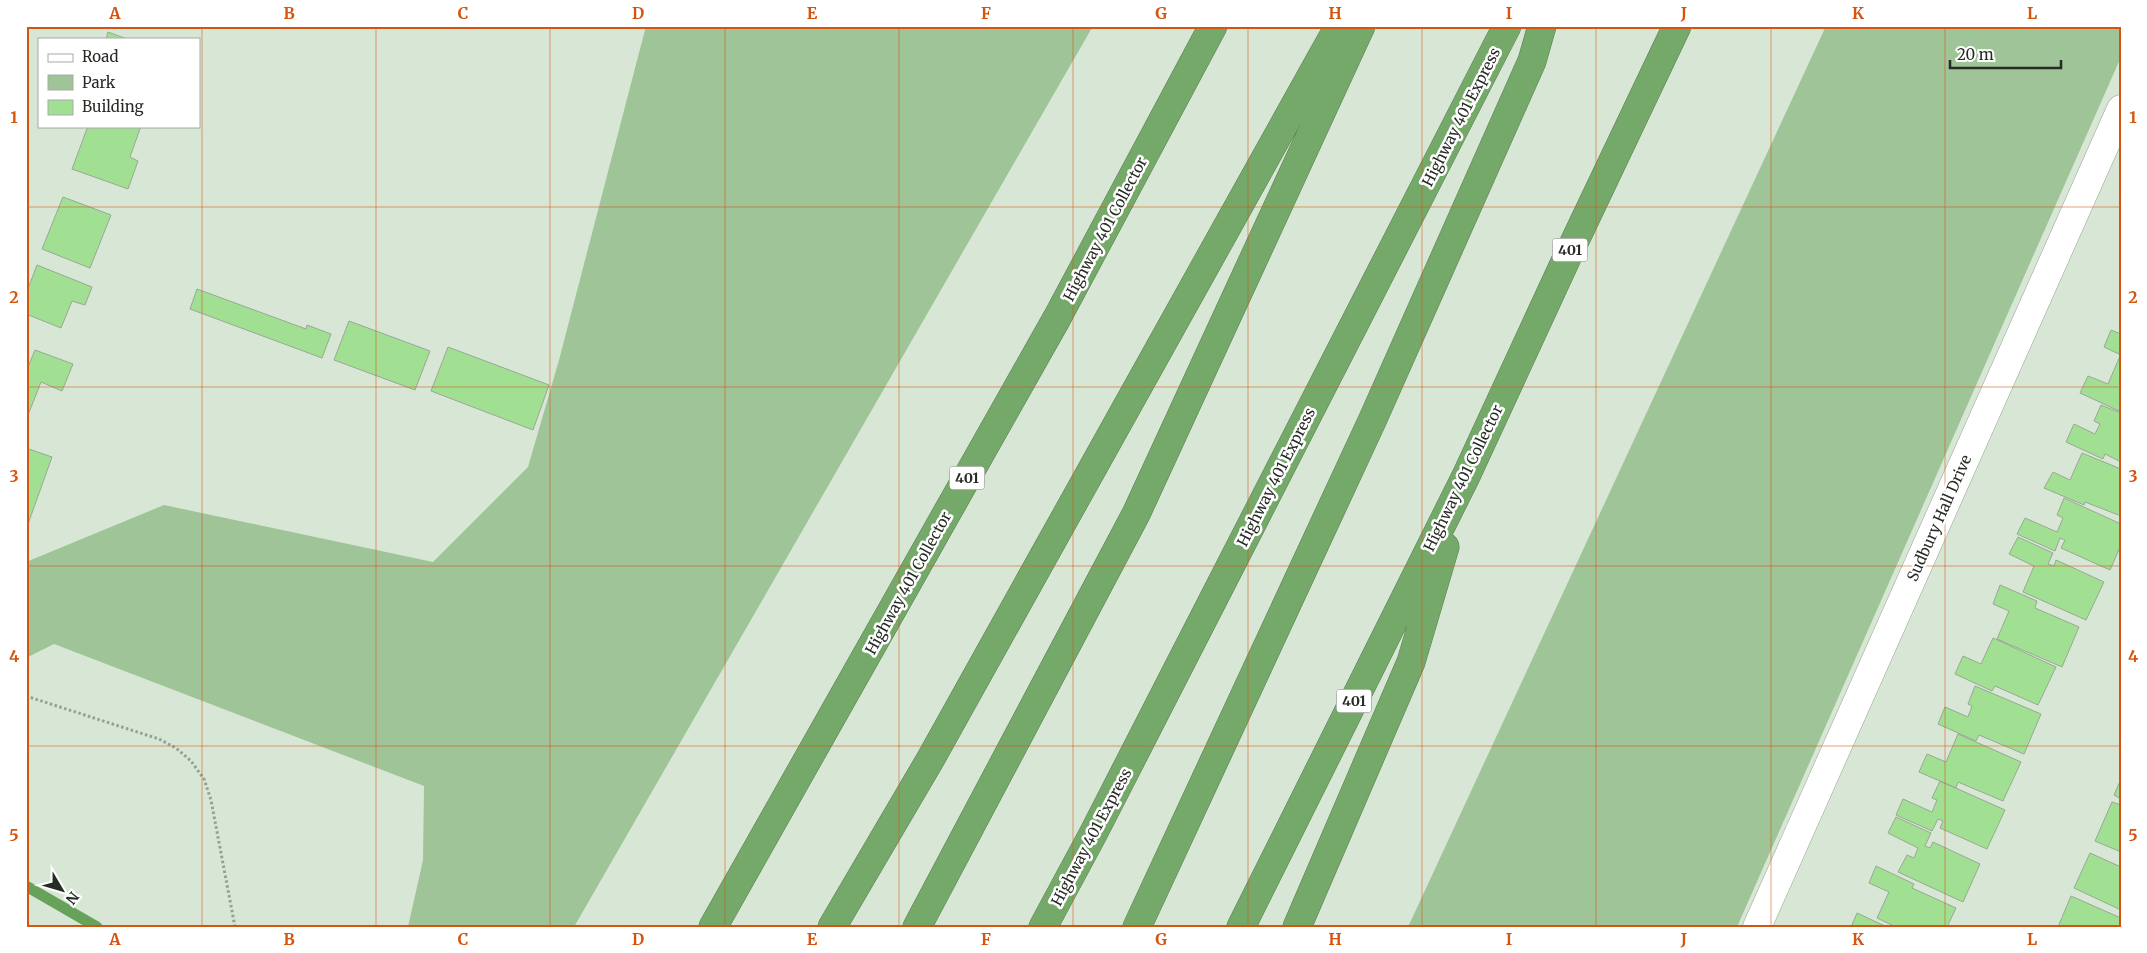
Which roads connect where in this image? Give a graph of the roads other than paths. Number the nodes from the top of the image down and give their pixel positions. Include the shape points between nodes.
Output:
1 (1214, 26) edge
2 (1339, 26) edge
3 (1361, 26) edge
4 (1507, 26) edge
5 (1542, 26) edge
6 (1677, 26) edge
7 (2121, 109) edge
8 (1466, 476) junction
9 (713, 927) edge
10 (832, 927) edge
11 (917, 927) edge
12 (1043, 927) edge
13 (1137, 927) edge
14 (1241, 927) edge
15 (1297, 927) edge
16 (1757, 927) edge

1 - 9 highway, Highway 401 Collector / 401 via 1057,318
2 - 10 highway via 934,751
3 - 11 highway via 1136,514
4 - 12 highway, Highway 401 Express
5 - 13 highway via 1532,61 1372,421
6 - 8 highway, Highway 401 Collector / 401
7 - 16 street, Sudbury Hall Drive
8 - 14 highway, Highway 401 Collector / 401
8 - 15 highway via 1411,662

